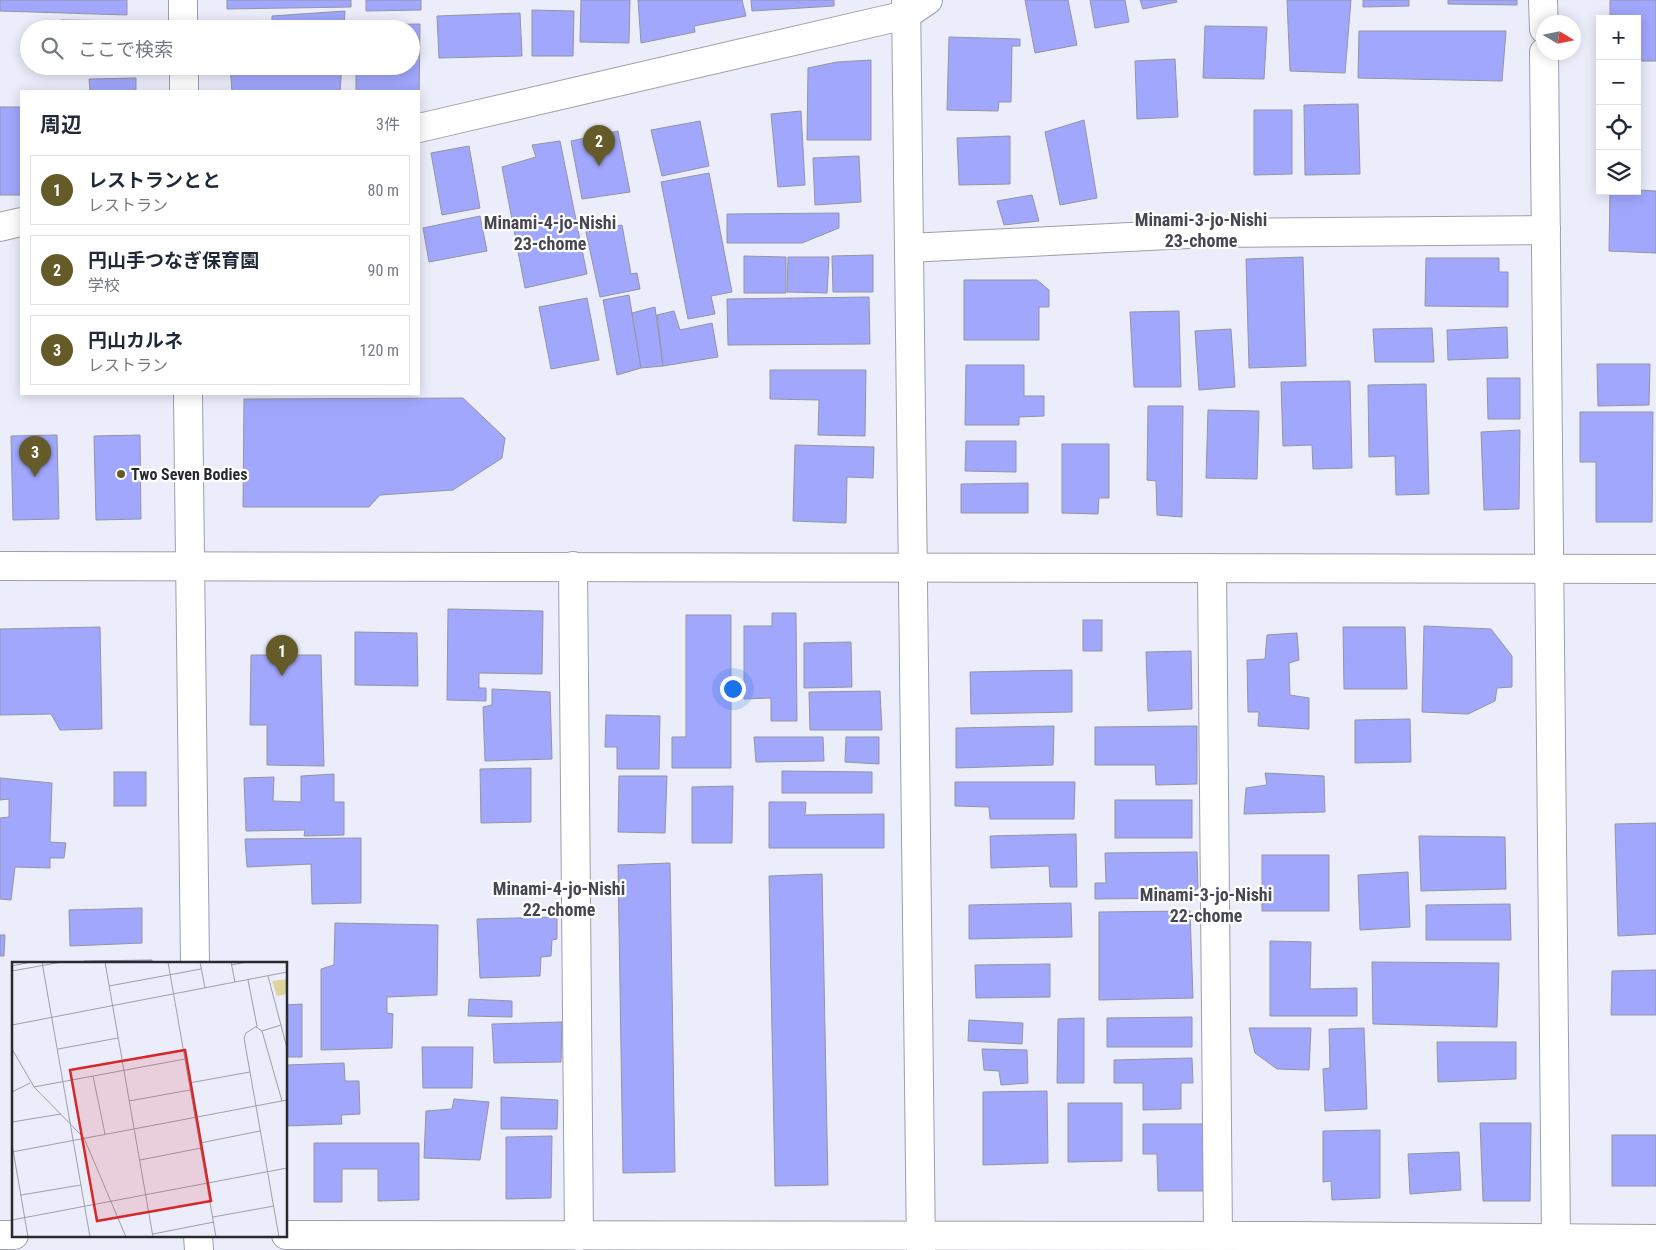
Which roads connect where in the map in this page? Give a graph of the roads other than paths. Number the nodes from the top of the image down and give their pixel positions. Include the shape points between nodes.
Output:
1 (183, 0) edge
2 (928, 0) edge
3 (1543, 0) edge
4 (906, 8) edge
5 (1544, 15) edge
6 (184, 20) edge
7 (1544, 60) edge
8 (184, 75) edge
9 (184, 90) edge
10 (420, 128) edge
11 (20, 222) edge
12 (0, 226) edge
13 (1546, 230) junction
14 (908, 248) junction
15 (188, 395) edge
16 (0, 566) edge
17 (190, 566) junction
18 (573, 566) junction
19 (912, 567) junction
20 (1212, 568) junction
21 (1549, 568) junction
22 (1656, 569) edge
23 (195, 962) edge
24 (288, 1235) edge
25 (579, 1236) junction
26 (1218, 1236) junction
27 (1556, 1238) junction
28 (1656, 1239) edge
29 (642, 1243) edge
30 (921, 1243) edge
31 (1295, 1243) edge

1 - 6 street
2 - 4 street
3 - 5 street
4 - 10 street
4 - 14 street
7 - 13 street
8 - 9 street
11 - 12 street
13 - 14 street via 1209,233
13 - 21 street
14 - 19 street
15 - 17 street
16 - 17 street
17 - 18 street
17 - 23 street
18 - 19 street
18 - 25 street
19 - 20 street
19 - 30 street
20 - 21 street
20 - 26 street
21 - 22 street
21 - 27 street
24 - 25 street
25 - 29 street
26 - 30 street
26 - 31 street
27 - 28 street
27 - 31 street
29 - 30 street

